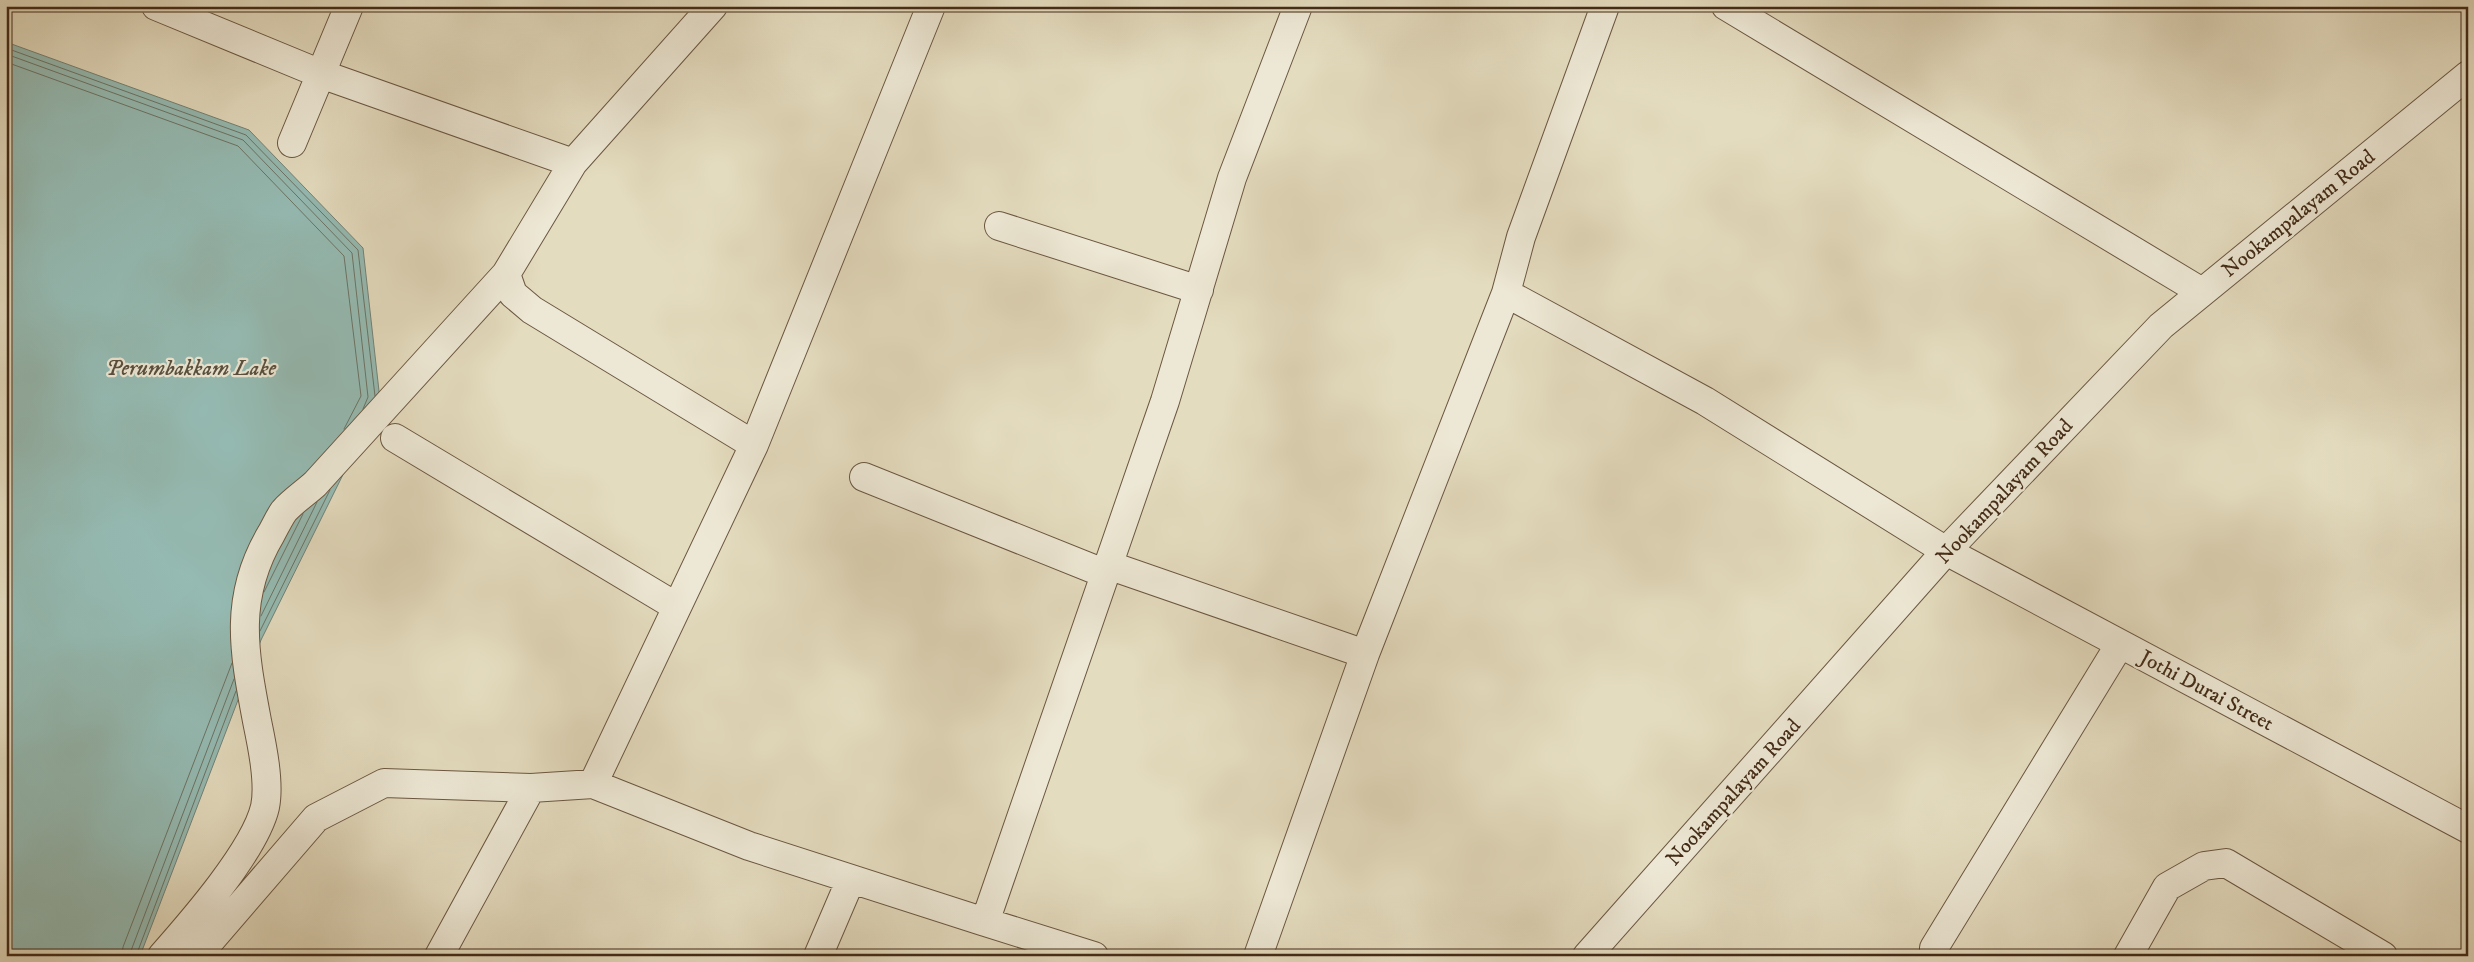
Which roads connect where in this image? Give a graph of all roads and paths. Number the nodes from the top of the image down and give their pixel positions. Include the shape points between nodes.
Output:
1 (156, 6) edge
2 (348, 6) edge
3 (931, 6) edge
4 (1298, 6) edge
5 (1605, 6) edge
6 (1726, 6) edge
7 (709, 7) edge
8 (320, 74) junction
9 (2467, 76) edge
10 (292, 143) dead end
11 (574, 163) junction
12 (999, 226) dead end
13 (506, 274) junction
14 (1199, 290) junction
15 (2202, 292) junction
16 (1506, 293) junction
17 (395, 438) dead end
18 (754, 445) junction
19 (864, 476) dead end
20 (1946, 551) junction
21 (1107, 569) junction
22 (677, 607) junction
23 (2120, 644) junction
24 (1365, 654) junction
25 (593, 784) junction
26 (531, 788) junction
27 (2468, 829) edge
28 (852, 879) junction
29 (985, 922) junction
30 (1934, 948) dead end
31 (162, 956) edge
32 (198, 956) edge
33 (439, 956) edge
34 (818, 956) edge
35 (1094, 956) edge
36 (1258, 956) edge
37 (1587, 956) edge
38 (2128, 956) edge
39 (2382, 956) edge

1 - 8 street
2 - 8 street
3 - 18 street
4 - 14 street via 1232,178
5 - 16 street via 1521,237
6 - 15 street
7 - 11 street
8 - 10 street
8 - 11 street
9 - 15 street, Nookampalayam Road
11 - 13 street
12 - 14 street
13 - 18 street via 513,294 532,310
13 - 31 street via 315,484 284,512 264,546 249,580 243,618 252,697 265,760 265,806 252,840
14 - 21 street
15 - 20 street, Nookampalayam Road via 2161,326
16 - 20 street, Jothi Durai Street via 1705,401
16 - 24 street
17 - 22 street
18 - 22 street
19 - 21 street
20 - 23 street, Jothi Durai Street
20 - 37 street, Nookampalayam Road
21 - 24 street
21 - 29 street
22 - 25 street
23 - 27 street, Jothi Durai Street
23 - 30 street
24 - 36 street
25 - 26 street
25 - 28 street via 748,846
26 - 32 street via 384,782 316,818
26 - 33 street
28 - 29 street
28 - 34 street
29 - 35 street
38 - 39 street via 2167,887 2204,866 2226,863

